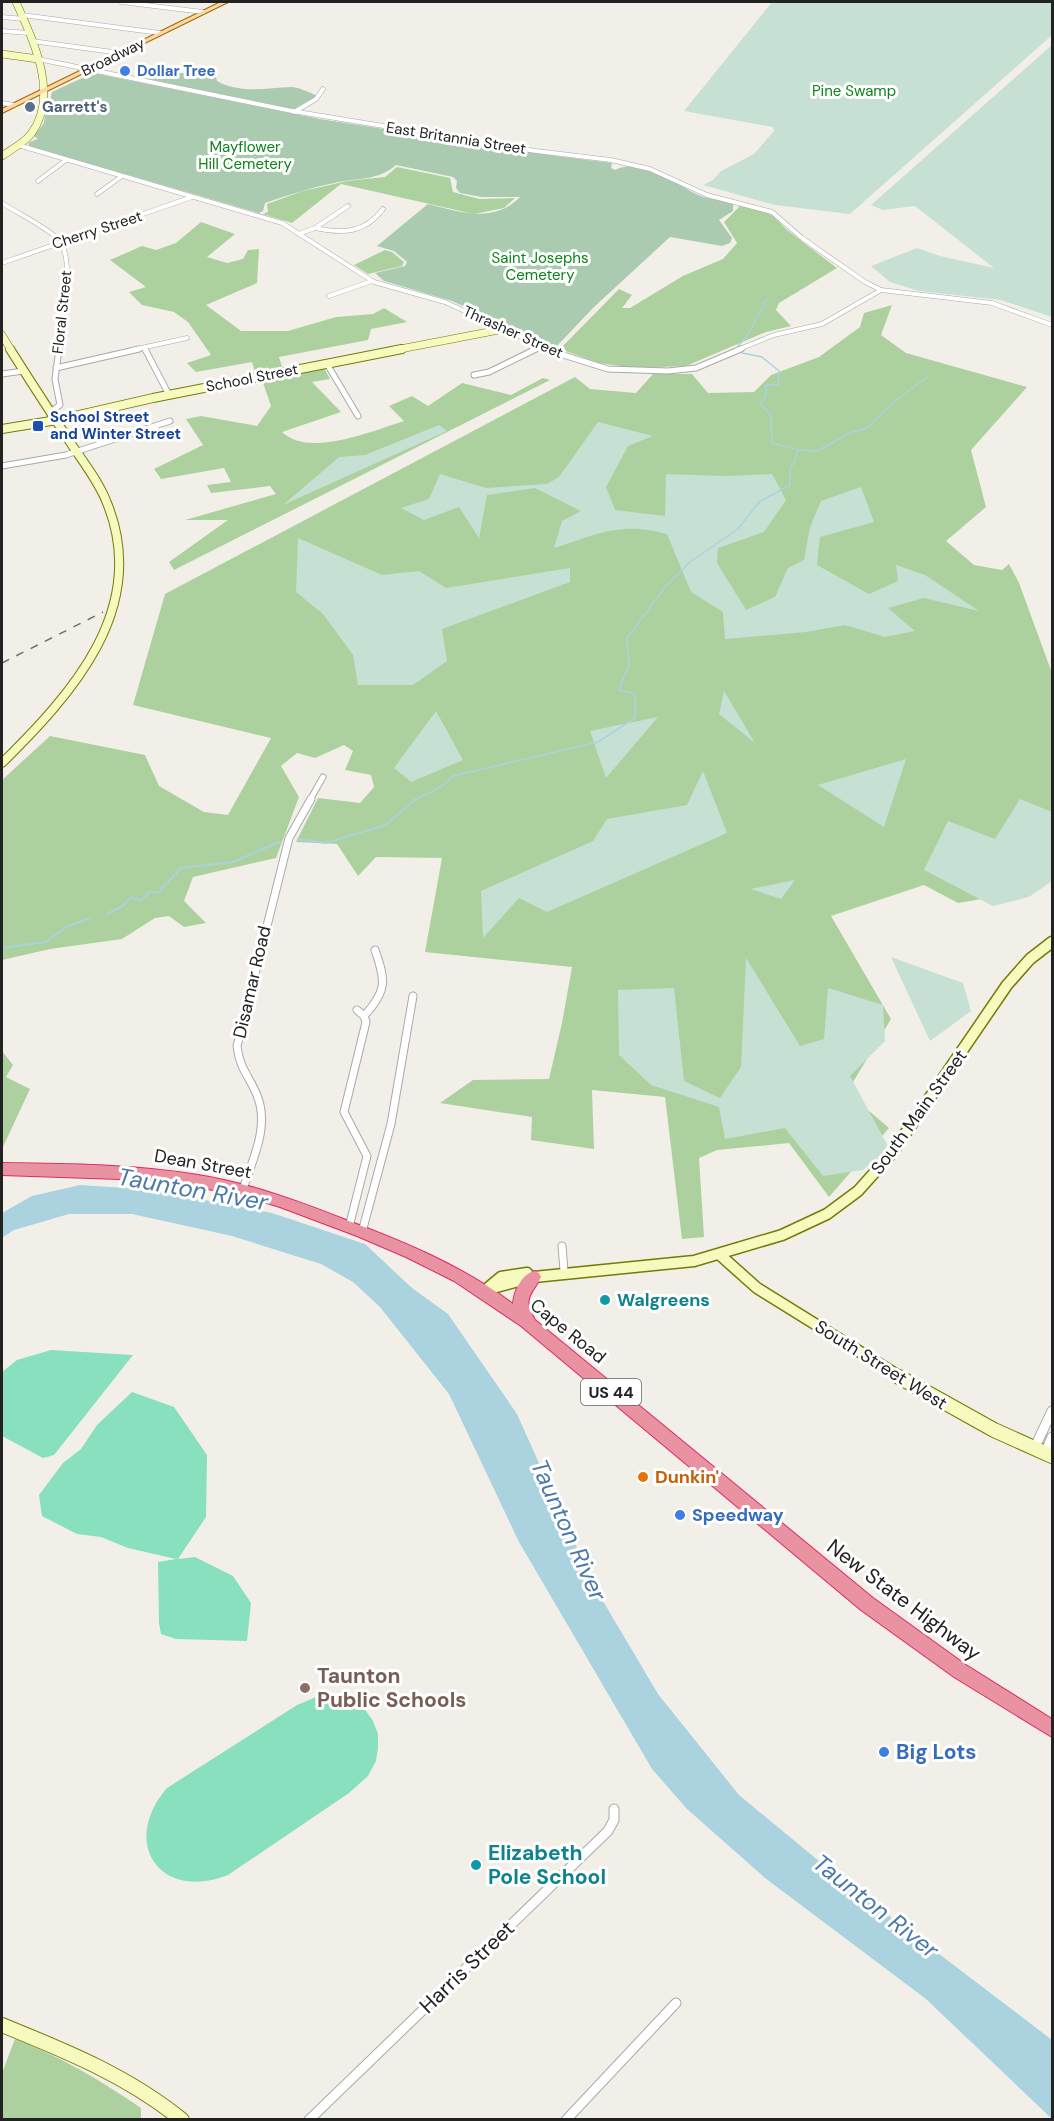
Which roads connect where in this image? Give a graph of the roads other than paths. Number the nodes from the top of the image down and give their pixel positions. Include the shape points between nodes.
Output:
1 (16, 2) edge
2 (121, 2) edge
3 (225, 2) edge
4 (203, 12) junction
5 (2, 17) edge
6 (23, 17) junction
7 (2, 31) edge
8 (29, 33) junction
9 (160, 33) junction
10 (32, 41) junction
11 (120, 53) junction
12 (3, 56) edge
13 (38, 59) junction
14 (88, 69) junction
15 (323, 89) dead end
16 (45, 90) junction
17 (2, 103) edge
18 (14, 105) junction
19 (2, 111) edge
20 (294, 112) junction
21 (18, 145) junction
22 (2, 156) edge
23 (66, 160) junction
24 (122, 176) junction
25 (38, 181) dead end
26 (97, 195) dead end
27 (193, 197) junction
28 (2, 203) edge
29 (348, 206) dead end
30 (382, 209) dead end
31 (315, 228) junction
32 (301, 233) junction
33 (60, 242) junction
34 (2, 263) edge
35 (372, 281) junction
36 (881, 290) junction
37 (328, 296) dead end
38 (1053, 325) edge
39 (504, 329) junction
40 (2, 335) edge
41 (187, 338) dead end
42 (540, 347) junction
43 (144, 348) junction
44 (327, 364) junction
45 (56, 368) junction
46 (22, 371) junction
47 (2, 374) edge
48 (474, 375) dead end
49 (169, 395) junction
50 (50, 412) junction
51 (358, 416) dead end
52 (57, 420) junction
53 (170, 421) dead end
54 (2, 429) edge
55 (76, 451) junction
56 (2, 466) edge
57 (2, 763) edge
58 (323, 777) dead end
59 (1053, 942) edge
60 (375, 950) dead end
61 (414, 996) dead end
62 (357, 1010) dead end
63 (364, 1016) junction
64 (2, 1169) edge
65 (243, 1189) junction
66 (356, 1229) junction
67 (562, 1246) dead end
68 (720, 1255) junction
69 (564, 1271) junction
70 (599, 1272) junction
71 (534, 1277) junction
72 (485, 1290) junction
73 (533, 1328) junction
74 (1053, 1411) edge
75 (1053, 1437) edge
76 (1044, 1452) edge
77 (737, 1496) joint
78 (1053, 1729) edge
79 (614, 1809) dead end
80 (676, 2003) dead end
81 (2, 2025) edge
82 (183, 2120) edge
83 (309, 2120) edge
84 (566, 2120) edge

1 - 6 street
2 - 4 street
3 - 4 main road, Broadway
4 - 9 main road, Broadway
5 - 6 street
6 - 8 street
6 - 9 street
7 - 8 street
8 - 10 street
9 - 11 main road, Broadway
10 - 11 street
10 - 13 street
11 - 14 main road, Broadway
12 - 13 street, East Britannia Street
13 - 14 street, East Britannia Street
13 - 16 street
14 - 16 main road, Broadway
14 - 20 street, East Britannia Street
15 - 20 street via 316,99
16 - 18 main road, Broadway
16 - 21 street via 37,125
17 - 18 street
18 - 19 main road, Broadway
20 - 36 street, East Britannia Street via 650,169 707,195 775,213 802,238
21 - 22 street
21 - 23 street, Thrasher Street
23 - 24 street, Thrasher Street
23 - 25 street
24 - 26 street
24 - 27 street, Thrasher Street
27 - 32 street, Thrasher Street
27 - 33 street, Cherry Street
28 - 33 street
29 - 31 street
30 - 31 street via 373,222 360,230 340,233
31 - 32 street
32 - 35 street, Thrasher Street
33 - 34 street, Cherry Street
33 - 45 street, Floral Street via 66,254 67,273
35 - 37 street
35 - 39 street, Thrasher Street via 445,302
36 - 38 street via 992,303
36 - 42 street, Thrasher Street via 822,324 774,335 685,370 611,370
39 - 42 street, Thrasher Street
39 - 44 street, School Street
40 - 46 street
41 - 43 street
42 - 48 street via 489,372
43 - 45 street
43 - 49 street
44 - 49 street, School Street
44 - 51 street
45 - 50 street, Floral Street via 60,405
46 - 47 street
46 - 50 street
49 - 52 street, School Street
50 - 52 street
52 - 54 street, School Street
52 - 55 street
53 - 55 street
55 - 56 street via 38,462
55 - 57 street via 105,498 117,534 119,580 111,615 98,647 74,687
58 - 65 street, Disamar Road via 289,837 237,1046 239,1065 262,1112 259,1137
59 - 68 street, South Main Street via 1030,958 1007,985 892,1153 858,1191 815,1220
60 - 63 street via 385,983
61 - 66 street via 391,1124
62 - 63 street
63 - 66 street via 366,1022 344,1112 367,1156
64 - 65 highway, Dean Street / US 44 via 154,1174
65 - 66 highway, Dean Street / US 44
66 - 72 highway, Dean Street / US 44
67 - 69 street
68 - 70 street
68 - 76 street, South Street West via 748,1283 940,1402
69 - 70 street
69 - 72 street via 501,1277
70 - 71 street
71 - 72 street
71 - 73 highway via 525,1286 520,1302
72 - 73 highway, Cape Road / US 44
73 - 77 highway, Cape Road / US 44
74 - 76 street
75 - 76 street
77 - 78 highway, New State Highway / US 44 via 883,1617 967,1676
79 - 83 street, Harris Street via 608,1831
80 - 84 street
81 - 82 street via 129,2081

